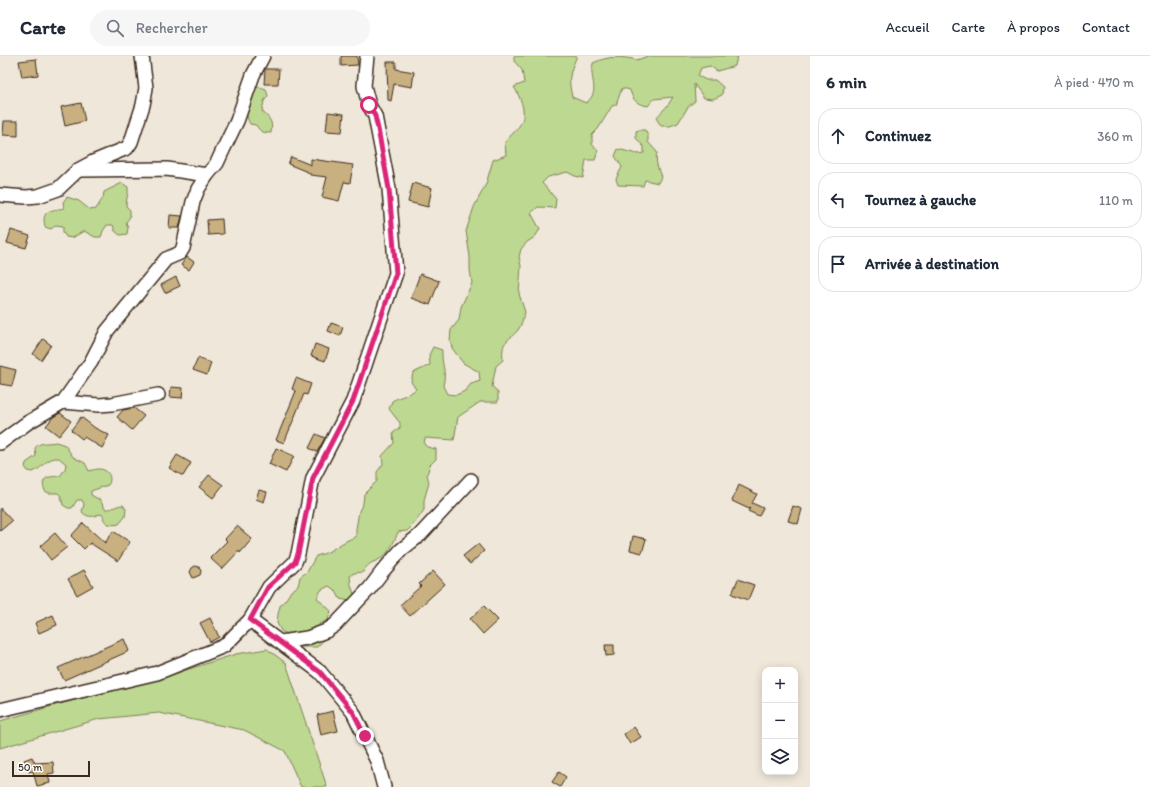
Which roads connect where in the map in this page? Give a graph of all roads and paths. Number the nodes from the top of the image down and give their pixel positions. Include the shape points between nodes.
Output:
1 (142, 56) edge
2 (263, 56) edge
3 (367, 56) edge
4 (78, 170) junction
5 (207, 175) junction
6 (0, 195) edge
7 (158, 395) dead end
8 (63, 402) junction
9 (0, 443) edge
10 (471, 480) dead end
11 (250, 620) junction
12 (281, 642) junction
13 (0, 710) edge
14 (384, 787) edge

1 - 4 street via 146,88 131,142 115,154
2 - 5 street via 252,75 237,122 217,163
3 - 11 street via 364,86 375,116 388,181 396,273 353,401 313,478 295,562 268,587
4 - 5 street via 167,169
4 - 6 street via 58,189 38,196
5 - 8 street via 193,202 184,248 180,253 166,259 107,331 91,362
7 - 8 street via 99,405
8 - 9 street via 27,423
10 - 12 street via 420,535 401,550 335,625 307,638
11 - 12 street
11 - 13 street via 224,646 157,673
12 - 14 street via 320,672 353,712 377,760

